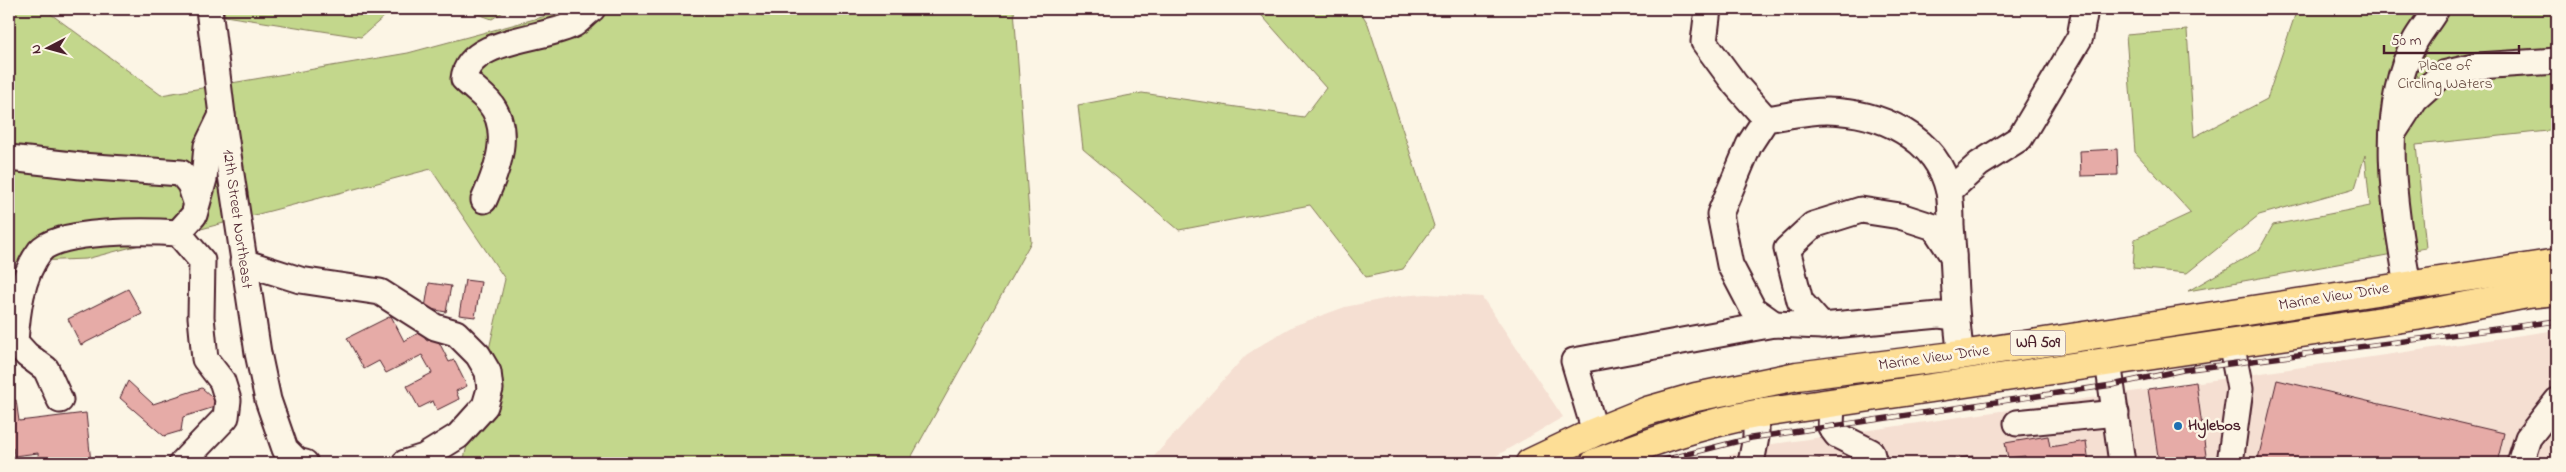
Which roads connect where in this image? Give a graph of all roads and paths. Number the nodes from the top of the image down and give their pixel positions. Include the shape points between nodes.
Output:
1 (209, 9) edge
2 (592, 9) edge
3 (1708, 9) edge
4 (2084, 9) edge
5 (2436, 9) edge
6 (2557, 61) edge
7 (222, 115) junction
8 (1766, 119) junction
9 (2394, 132) junction
10 (9, 158) edge
11 (1949, 191) junction
12 (484, 200) dead end
13 (196, 202) junction
14 (178, 233) junction
15 (1954, 257) junction
16 (243, 262) junction
17 (2557, 263) edge
18 (2408, 286) junction
19 (2557, 290) edge
20 (13, 307) edge
21 (1955, 317) junction
22 (1774, 324) junction
23 (1822, 326) junction
24 (12, 343) edge
25 (2231, 344) junction
26 (1961, 355) junction
27 (2108, 361) junction
28 (60, 400) dead end
29 (2557, 401) edge
30 (1832, 402) junction
31 (2116, 413) junction
32 (1756, 414) junction
33 (2017, 423) dead end
34 (1595, 432) junction
35 (1754, 459) edge
36 (182, 463) edge
37 (305, 463) edge
38 (405, 463) edge
39 (1530, 463) edge
40 (1595, 463) edge
41 (1874, 463) edge
42 (2122, 463) edge
43 (2230, 463) edge
44 (2520, 463) edge

1 - 7 street, 12th Street Northeast
2 - 12 street via 574,24 507,43 473,58 465,69 464,79 489,102 502,125 495,176
3 - 8 street via 1704,42 1734,84
4 - 11 street via 2080,37 2020,138 1979,164
5 - 9 street via 2415,41 2405,66 2395,100
6 - 9 street via 2478,66 2443,74 2415,99
7 - 13 street via 207,146 204,179
7 - 16 street, 12th Street Northeast
8 - 11 street via 1826,111 1869,117 1902,129 1932,153
8 - 22 street via 1750,145 1720,214 1730,265 1753,309
9 - 18 street via 2394,180
10 - 13 street via 181,174 190,184
11 - 15 street
13 - 14 street via 194,215
14 - 20 street via 87,234 68,236 50,244 41,250
14 - 36 street via 202,261 201,317 206,359 222,381 228,400 226,417
15 - 21 street
15 - 23 street via 1934,227 1900,216 1861,210 1813,226 1787,250 1800,301
16 - 37 street, 12th Street Northeast via 258,353 284,449 297,461
16 - 38 street via 300,280 380,292 434,327 456,333 478,355 488,372 490,390 485,406 458,436 424,457
17 - 18 main road, Marine View Drive / WA 509
18 - 26 main road, Marine View Drive / WA 509
19 - 25 main road, Marine View Drive / WA 509 via 2416,316
20 - 24 street
21 - 23 street via 1939,315
21 - 26 street
22 - 23 street
22 - 34 street via 1574,361
24 - 28 street via 46,369
25 - 27 main road, Marine View Drive / WA 509
25 - 43 street via 2240,390
26 - 34 main road, Marine View Drive / WA 509 via 1797,376 1696,397 1647,411
27 - 30 main road, Marine View Drive / WA 509
27 - 31 street
29 - 44 street via 2528,438
30 - 32 main road, Marine View Drive / WA 509
30 - 41 street via 1831,426 1837,435 1871,452
31 - 33 street
31 - 42 street
32 - 35 street
32 - 40 main road, Marine View Drive / WA 509 via 1718,421 1662,438
34 - 39 main road, Marine View Drive / WA 509

